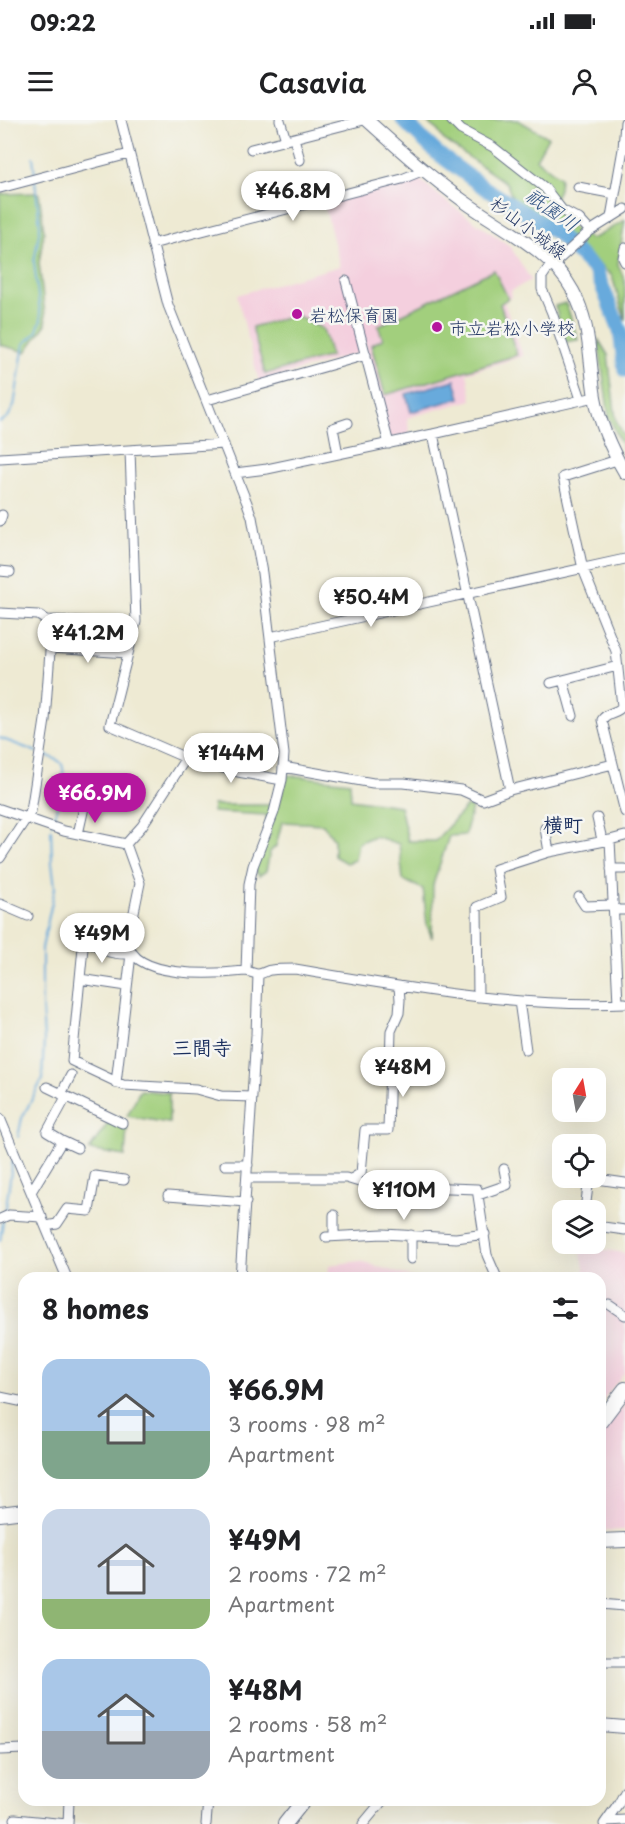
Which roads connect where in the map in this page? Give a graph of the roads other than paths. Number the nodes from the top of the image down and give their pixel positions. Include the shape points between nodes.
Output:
1 (121, 120) edge
2 (280, 120) edge
3 (366, 120) edge
4 (451, 120) edge
5 (619, 120) edge
6 (625, 122) edge
7 (290, 139) junction
8 (251, 150) dead end
9 (129, 154) junction
10 (300, 160) dead end
11 (424, 170) junction
12 (578, 187) dead end
13 (0, 188) edge
14 (615, 194) junction
15 (625, 209) edge
16 (611, 217) junction
17 (590, 231) junction
18 (152, 244) junction
19 (625, 248) edge
20 (557, 260) junction
21 (625, 262) edge
22 (346, 280) dead end
23 (366, 355) junction
24 (595, 397) junction
25 (581, 399) junction
26 (207, 400) junction
27 (348, 423) dead end
28 (433, 434) junction
29 (224, 444) junction
30 (389, 444) junction
31 (130, 450) junction
32 (338, 454) junction
33 (0, 458) edge
34 (617, 460) junction
35 (236, 473) junction
36 (625, 473) edge
37 (624, 563) edge
38 (583, 569) junction
39 (0, 571) edge
40 (10, 572) dead end
41 (467, 594) junction
42 (0, 613) edge
43 (47, 620) junction
44 (270, 637) junction
45 (132, 638) junction
46 (50, 648) junction
47 (621, 649) edge
48 (128, 653) junction
49 (618, 666) junction
50 (563, 680) junction
51 (551, 683) dead end
52 (573, 716) dead end
53 (186, 758) junction
54 (614, 764) junction
55 (283, 767) junction
56 (282, 780) junction
57 (510, 790) junction
58 (85, 803) dead end
59 (0, 809) edge
60 (625, 812) edge
61 (28, 818) junction
62 (597, 818) dead end
63 (544, 828) dead end
64 (78, 834) junction
65 (625, 836) edge
66 (606, 840) junction
67 (126, 844) junction
68 (549, 852) junction
69 (0, 858) edge
70 (611, 869) junction
71 (625, 869) edge
72 (579, 897) dead end
73 (0, 904) edge
74 (613, 906) junction
75 (625, 910) edge
76 (28, 916) dead end
77 (131, 954) junction
78 (246, 971) junction
79 (258, 974) junction
80 (80, 979) junction
81 (127, 986) junction
82 (399, 986) junction
83 (478, 997) junction
84 (519, 1001) junction
85 (621, 1003) edge
86 (525, 1050) dead end
87 (71, 1075) dead end
88 (116, 1083) junction
89 (47, 1087) dead end
90 (64, 1096) junction
91 (252, 1097) junction
92 (0, 1118) edge
93 (122, 1123) dead end
94 (62, 1141) junction
95 (77, 1148) dead end
96 (225, 1165) dead end
97 (248, 1165) junction
98 (504, 1169) dead end
99 (248, 1178) junction
100 (353, 1178) junction
101 (124, 1180) dead end
102 (606, 1180) edge
103 (625, 1183) edge
104 (408, 1186) junction
105 (32, 1192) junction
106 (168, 1196) dead end
107 (478, 1196) junction
108 (246, 1202) junction
109 (407, 1206) dead end
110 (334, 1215) dead end
111 (5, 1217) edge
112 (44, 1221) junction
113 (606, 1227) edge
114 (625, 1230) edge
115 (485, 1234) junction
116 (411, 1235) junction
117 (411, 1259) dead end
118 (65, 1272) edge
119 (240, 1272) edge
120 (494, 1272) edge
121 (610, 1305) dead end
122 (625, 1316) edge
123 (625, 1389) edge
124 (0, 1397) edge
125 (18, 1401) edge
126 (606, 1414) edge
127 (18, 1512) edge
128 (0, 1514) edge
129 (625, 1540) edge
130 (606, 1541) edge
131 (606, 1604) edge
132 (625, 1606) edge
133 (606, 1662) edge
134 (625, 1662) edge
135 (606, 1725) edge
136 (625, 1727) edge
137 (18, 1749) edge
138 (0, 1750) edge
139 (625, 1791) edge
140 (69, 1806) edge
141 (208, 1806) edge
142 (299, 1806) edge
143 (378, 1806) edge
144 (15, 1819) dead end
145 (625, 1820) edge
146 (605, 1822) edge
147 (68, 1824) edge
148 (206, 1824) edge
149 (285, 1824) edge
150 (363, 1824) edge

1 - 9 street
2 - 7 street
3 - 7 street
3 - 11 main road, 杉山小城線
4 - 17 street via 545,188 562,210
5 - 6 street
6 - 14 street
7 - 8 street
7 - 10 street
9 - 13 street
9 - 18 street
11 - 18 street
11 - 20 main road, 杉山小城線 via 463,201
12 - 14 street
14 - 16 street
15 - 16 street
16 - 17 street
17 - 20 street
18 - 26 street via 168,305
19 - 21 street
20 - 24 main road, 杉山小城線 via 581,310
20 - 25 street via 542,277 542,289
22 - 23 street
23 - 26 street
23 - 30 street
24 - 25 street
24 - 34 main road, 杉山小城線
25 - 28 street
26 - 29 street
27 - 32 street via 333,428
28 - 30 street
28 - 41 street
29 - 31 street
29 - 35 street
30 - 32 street
31 - 33 street
31 - 45 street via 136,615
32 - 35 street
34 - 36 main road, 杉山小城線
34 - 38 street via 563,477
35 - 44 street via 252,517
37 - 38 street
38 - 41 street
38 - 47 street
39 - 40 street
41 - 44 street
41 - 57 street
42 - 43 street via 38,615
43 - 45 street via 105,621
43 - 46 street via 52,624
44 - 55 street
45 - 48 street
46 - 48 street
46 - 61 street via 40,753
47 - 49 street
48 - 53 street via 110,725
49 - 50 street
49 - 54 street via 622,706 602,720
50 - 51 street
50 - 52 street
53 - 56 street
53 - 67 street
54 - 57 street
54 - 60 street
55 - 56 street
55 - 57 street via 374,783 461,790 483,800
56 - 78 street via 249,884
58 - 64 street
59 - 61 street
61 - 64 street
61 - 69 street
62 - 66 street
63 - 68 street
64 - 67 street
65 - 66 street
66 - 68 street
66 - 70 street
67 - 77 street via 140,883 128,941
68 - 83 street via 496,869 501,897 477,907
70 - 71 street
70 - 74 street
72 - 74 street via 585,906
73 - 76 street
74 - 75 street
74 - 85 street
77 - 78 street via 154,969 230,974
77 - 80 street via 114,955 84,937
77 - 81 street
78 - 79 street
79 - 82 street via 295,969
79 - 91 street
80 - 81 street
80 - 88 street via 72,1061
81 - 88 street
82 - 83 street
82 - 100 street via 399,1013 391,1031 388,1130 365,1130 361,1173
83 - 84 street
84 - 85 street
84 - 86 street
87 - 90 street
88 - 91 street
89 - 90 street
90 - 93 street
90 - 94 street via 47,1132
91 - 97 street
92 - 105 street
94 - 95 street
94 - 105 street
96 - 97 street
97 - 99 street
98 - 107 street via 507,1185
99 - 100 street
99 - 108 street
100 - 104 street via 369,1185
101 - 112 street via 95,1176 88,1211 67,1209 57,1224
102 - 103 street
104 - 107 street via 477,1189
104 - 109 street
105 - 112 street
106 - 108 street
107 - 115 street
108 - 119 street
110 - 116 street via 330,1237
111 - 112 street
112 - 118 street
113 - 114 street
115 - 116 street via 456,1238
115 - 120 street via 487,1255
116 - 117 street
121 - 122 street
123 - 126 main road
124 - 125 street
127 - 128 main road
129 - 130 main road
131 - 132 street
133 - 134 street
135 - 136 main road
137 - 138 street
139 - 146 street
140 - 147 street
141 - 148 street
142 - 149 main road
143 - 150 street
144 - 147 street
145 - 146 street

